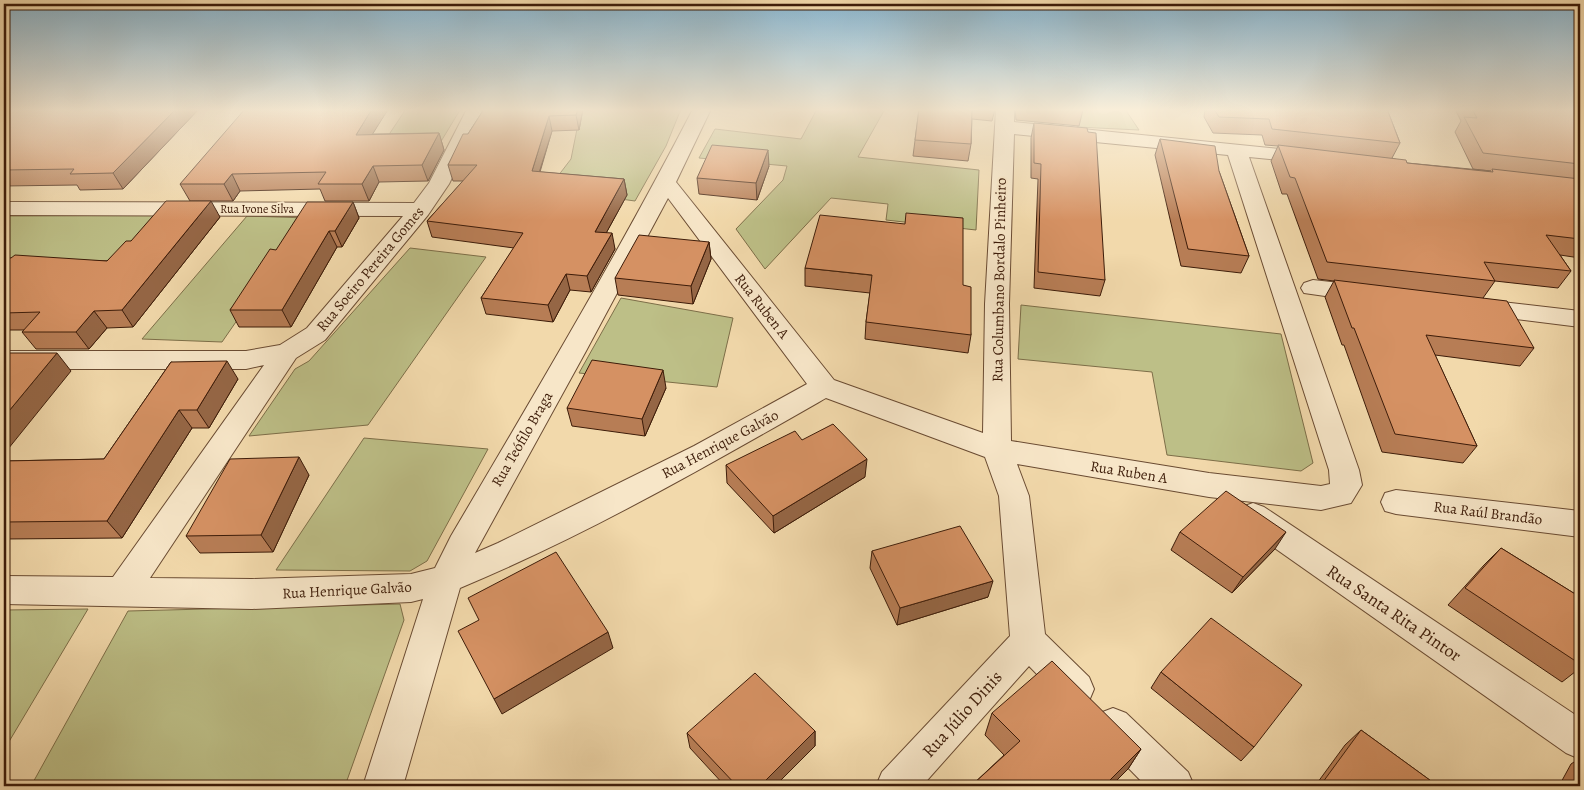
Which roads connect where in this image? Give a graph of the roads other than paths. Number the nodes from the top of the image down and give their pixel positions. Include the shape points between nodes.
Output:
1 (458, 146) edge
2 (683, 146) edge
3 (1003, 146) edge
4 (1213, 146) edge
5 (1236, 149) junction
6 (1332, 160) edge
7 (664, 183) junction
8 (4, 208) edge
9 (420, 210) junction
10 (1313, 288) dead end
11 (1392, 297) edge
12 (1452, 304) edge
13 (1580, 319) edge
14 (287, 352) junction
15 (4, 360) edge
16 (824, 387) junction
17 (997, 450) junction
18 (1208, 486) junction
19 (1396, 502) dead end
20 (1580, 524) edge
21 (446, 579) junction
22 (4, 590) edge
23 (122, 592) junction
24 (1028, 641) junction
25 (1580, 740) edge
26 (383, 786) edge
27 (896, 786) edge
28 (1174, 786) edge

1 - 9 street, Rua Soeiro Pereira Gomes via 440,184
2 - 7 street, Rua Teófilo Braga
3 - 17 street, Rua Columbano Bordalo Pinheiro via 997,304
4 - 5 street
5 - 6 street
5 - 18 street, Rua Ruben A via 1347,484 1340,494 1321,498
7 - 16 street, Rua Ruben A
7 - 21 street, Rua Teófilo Braga
8 - 9 street, Rua Ivone Silva
9 - 14 street, Rua Soeiro Pereira Gomes via 316,334
10 - 11 street
12 - 13 street
14 - 15 street, Rua Soeiro Pereira Gomes via 246,360
14 - 23 street
16 - 17 street, Rua Ruben A
16 - 21 street, Rua Henrique Galvão via 642,486 509,553
17 - 18 street, Rua Ruben A
17 - 24 street via 1014,496
18 - 25 street, Rua Santa Rita Pintor
19 - 20 street, Rua Raúl Brandão
21 - 23 street, Rua Henrique Galvão via 411,588 382,590 252,594
21 - 26 street, Rua Teófilo Braga
22 - 23 street, Rua Henrique Galvão
24 - 27 street, Rua Júlio Dinis
24 - 28 street

